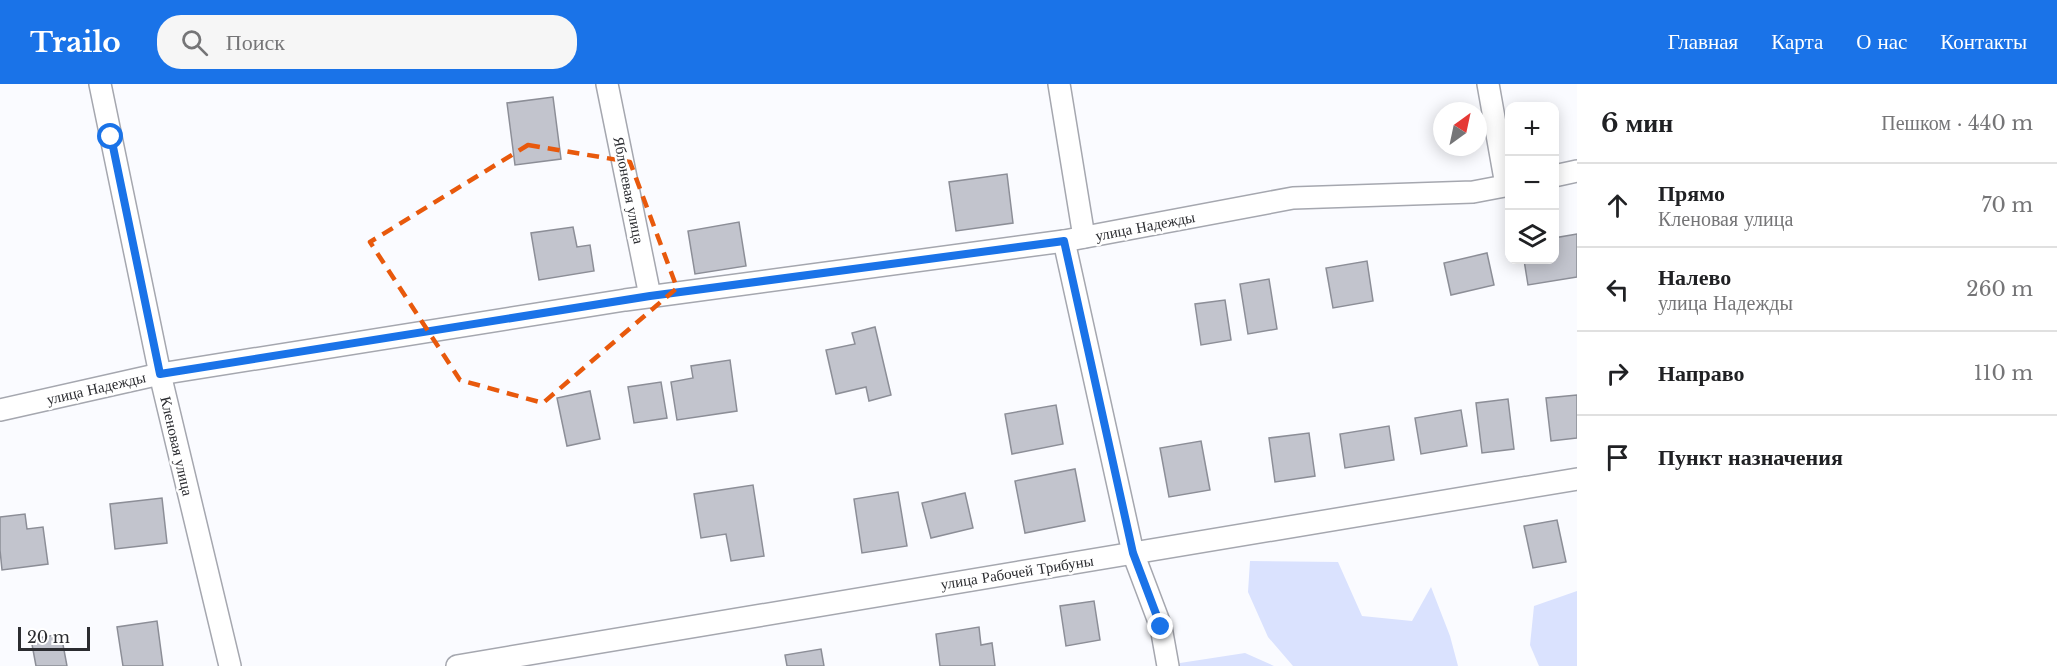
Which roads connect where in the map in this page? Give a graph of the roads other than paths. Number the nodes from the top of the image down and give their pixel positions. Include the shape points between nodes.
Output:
1 (100, 84) edge
2 (607, 84) edge
3 (1059, 84) edge
4 (1488, 84) edge
5 (1505, 170) edge
6 (1577, 171) edge
7 (1559, 175) edge
8 (1505, 186) edge
9 (1074, 239) junction
10 (650, 296) junction
11 (160, 374) junction
12 (0, 410) edge
13 (1577, 479) edge
14 (1133, 553) junction
15 (230, 666) edge
16 (457, 666) edge
17 (1168, 666) edge

1 - 11 street, Кленовая улица
2 - 10 street, Яблоневая улица
3 - 9 street
4 - 5 street
6 - 7 street
8 - 9 street, улица Надежды via 1473,192 1293,198
9 - 10 street, улица Надежды
9 - 14 street
10 - 11 street, улица Надежды
11 - 12 street, улица Надежды
11 - 15 street, Кленовая улица
13 - 14 street, улица Рабочей Трибуны
14 - 16 street, улица Рабочей Трибуны
14 - 17 street via 1161,627

